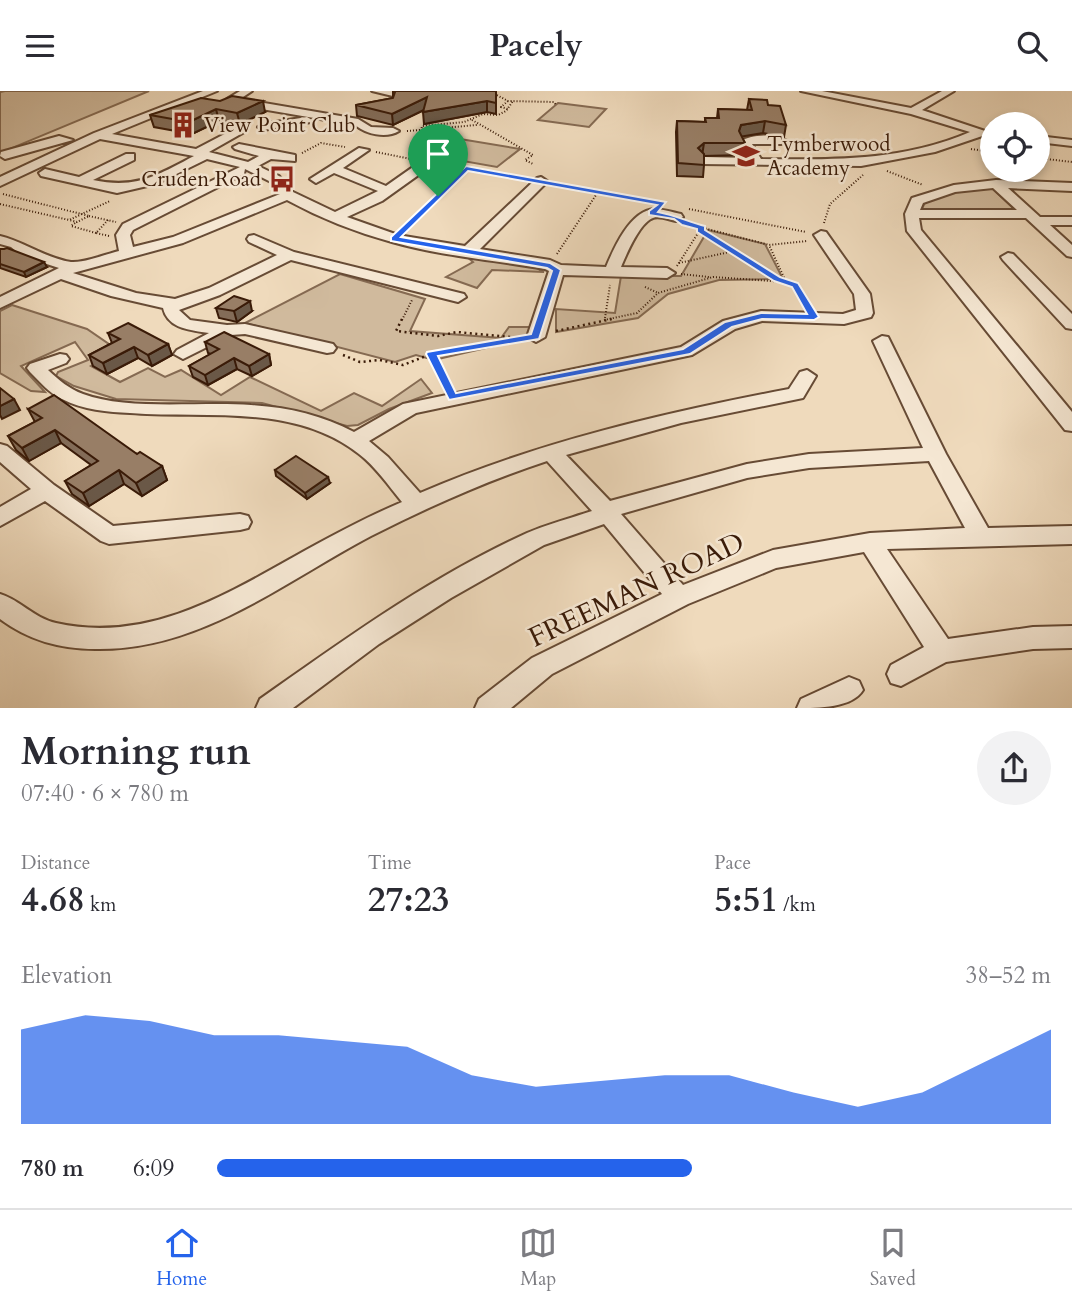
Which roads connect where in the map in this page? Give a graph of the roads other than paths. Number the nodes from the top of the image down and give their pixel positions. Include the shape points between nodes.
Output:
1 (212, 91) edge
2 (247, 91) edge
3 (377, 91) edge
4 (806, 91) edge
5 (949, 91) edge
6 (397, 95) edge
7 (364, 110) edge
8 (912, 111) junction
9 (325, 117) junction
10 (264, 127) dead end
11 (242, 129) dead end
12 (393, 131) road end
13 (980, 131) edge
14 (98, 135) junction
15 (980, 135) edge
16 (162, 136) dead end
17 (1050, 140) edge
18 (781, 141) dead end
19 (82, 142) junction
20 (1072, 143) edge
21 (239, 147) dead end
22 (363, 150) dead end
23 (206, 151) junction
24 (5, 155) dead end
25 (269, 155) junction
26 (130, 157) dead end
27 (291, 158) dead end
28 (705, 161) edge
29 (757, 162) junction
30 (427, 163) road end
31 (244, 169) junction
32 (332, 169) junction
33 (45, 173) dead end
34 (316, 179) dead end
35 (80, 181) junction
36 (541, 181) road end
37 (0, 182) edge
38 (996, 184) junction
39 (1072, 187) edge
40 (388, 190) junction
41 (288, 195) junction
42 (912, 214) junction
43 (676, 217) road end
44 (333, 218) junction
45 (1033, 218) junction
46 (1072, 221) edge
47 (254, 239) dead end
48 (818, 239) road end
49 (0, 240) edge
50 (127, 253) junction
51 (467, 253) junction
52 (1072, 253) edge
53 (289, 255) junction
54 (1008, 257) dead end
55 (553, 268) junction
56 (673, 268) road end
57 (66, 270) junction
58 (612, 270) junction
59 (458, 297) dead end
60 (0, 303) edge
61 (176, 304) junction
62 (1072, 324) edge
63 (227, 330) junction
64 (536, 337) road end
65 (882, 341) dead end
66 (327, 348) road end
67 (183, 354) dead end
68 (60, 359) dead end
69 (807, 376) dead end
70 (1063, 401) edge
71 (1072, 425) edge
72 (356, 441) junction
73 (0, 451) edge
74 (552, 453) junction
75 (936, 454) junction
76 (46, 491) junction
77 (415, 503) junction
78 (606, 512) junction
79 (0, 518) edge
80 (240, 522) dead end
81 (1072, 535) edge
82 (981, 536) junction
83 (870, 542) junction
84 (679, 597) junction
85 (0, 604) edge
86 (1072, 637) edge
87 (941, 651) junction
88 (901, 674) dead end
89 (849, 690) dead end
90 (813, 707) edge
91 (270, 708) edge
92 (489, 708) edge

1 - 14 street
2 - 9 street via 231,101
3 - 6 street
4 - 8 street
5 - 8 street
7 - 9 street
8 - 13 street
9 - 10 street
9 - 12 street via 360,123 363,132
11 - 23 street
14 - 19 street
14 - 23 street
15 - 29 street via 866,162
16 - 23 street
17 - 20 street
18 - 29 street via 745,142
19 - 24 street via 59,139
19 - 37 street
21 - 25 street
22 - 32 street
23 - 31 street
23 - 35 street via 148,184 117,189
25 - 27 street
25 - 31 street
26 - 35 street
28 - 29 street
30 - 40 street
31 - 41 street via 275,179
31 - 50 street via 130,226 123,235
32 - 34 street
32 - 40 street
33 - 35 street
36 - 51 street
38 - 39 street
38 - 42 street via 937,191 917,201
38 - 45 street
40 - 44 street
41 - 44 street
41 - 50 street via 189,236
42 - 45 street
42 - 70 street via 914,231
43 - 58 street via 657,208 645,216
44 - 51 street via 394,239
45 - 46 street
45 - 52 street
47 - 53 street
48 - 72 street via 862,294 864,313 844,319 761,316 729,325 686,351 410,408
49 - 57 street
50 - 57 street
51 - 55 street
53 - 59 street
53 - 61 street
54 - 62 street
55 - 58 street
55 - 64 street
56 - 58 street
57 - 60 street
57 - 61 street via 82,281
61 - 63 street via 170,309 186,324
63 - 66 street via 244,328
63 - 67 street
65 - 75 street
68 - 72 street via 36,368 59,390 81,400 111,406 279,413
69 - 74 street via 796,394 678,416
70 - 71 street
72 - 77 street via 385,465
73 - 76 street
74 - 77 street
74 - 78 street
75 - 78 street via 809,461 747,471
75 - 82 street
76 - 79 street
76 - 80 street via 109,535
77 - 85 street via 213,615 176,628 131,638 62,636 39,630
78 - 84 street
78 - 91 street via 536,539 442,591
81 - 82 street, FREEMAN ROAD
82 - 83 street, FREEMAN ROAD
83 - 84 street, FREEMAN ROAD via 773,559
83 - 87 street
84 - 92 street, FREEMAN ROAD via 542,666
86 - 87 street
87 - 88 street
89 - 90 street

